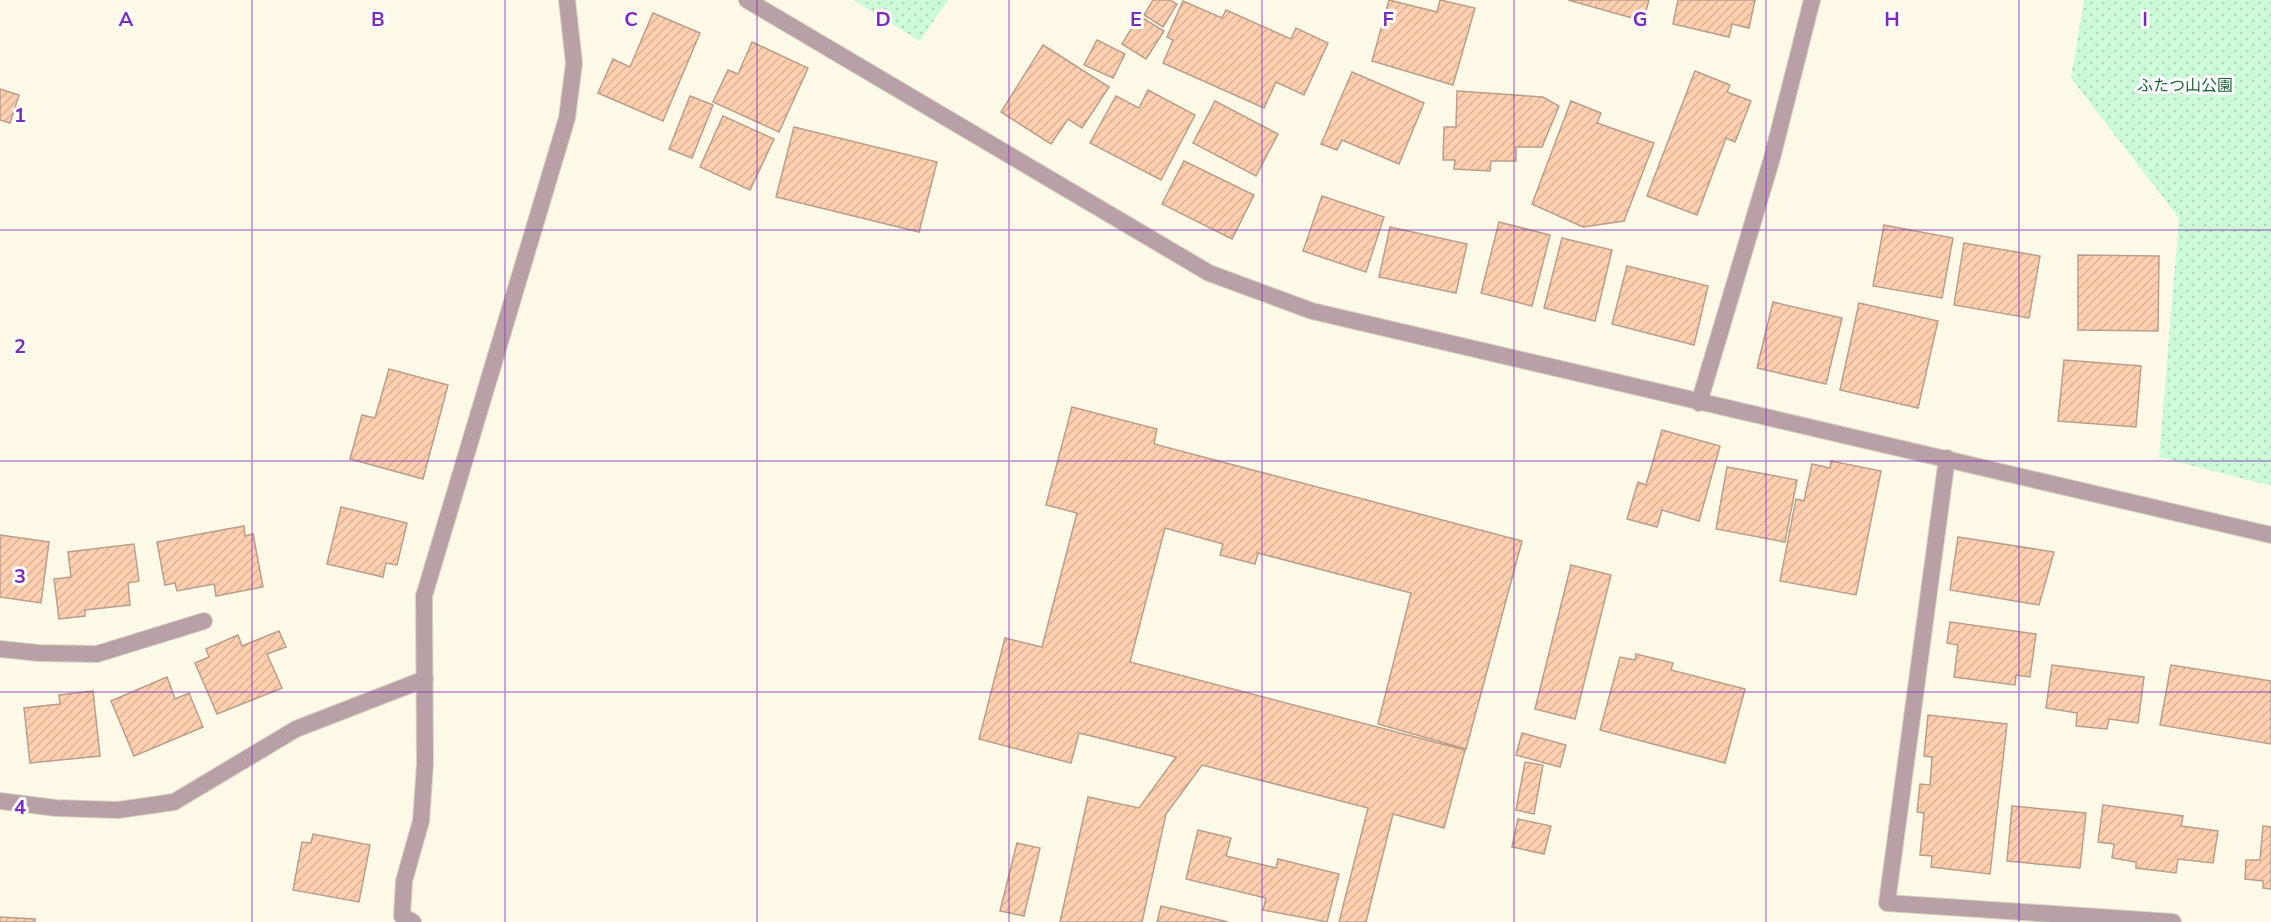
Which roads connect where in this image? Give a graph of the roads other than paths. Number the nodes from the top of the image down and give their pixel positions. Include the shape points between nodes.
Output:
1 (567, 0) edge
2 (747, 0) edge
3 (1812, 0) edge
4 (1699, 403) junction
5 (1947, 458) junction
6 (2271, 535) edge
7 (204, 621) dead end
8 (0, 649) edge
9 (425, 678) junction
10 (0, 801) edge
11 (413, 922) edge
12 (2173, 922) edge

1 - 9 street via 574,63 567,118 424,596
2 - 4 street via 1209,273 1312,310
3 - 4 street via 1772,158
4 - 5 street
5 - 6 street
5 - 12 street via 1887,903
7 - 8 street via 97,654
9 - 10 street via 296,729 174,802 118,810
9 - 11 street via 421,820 404,881 402,916

